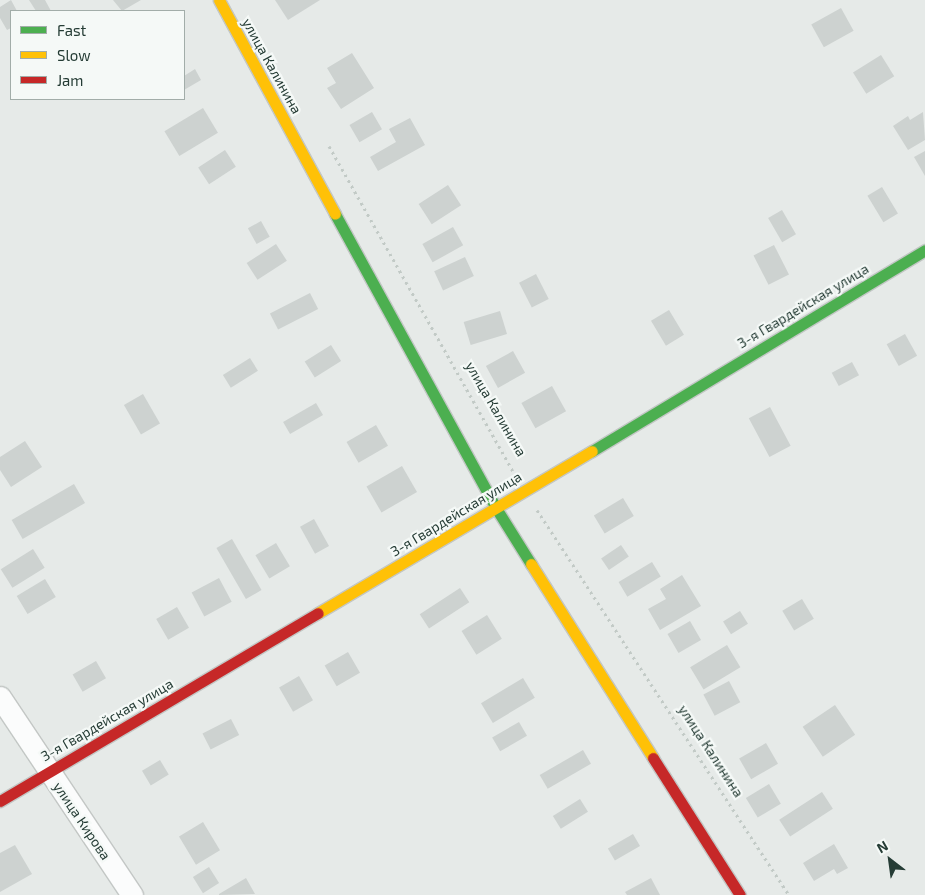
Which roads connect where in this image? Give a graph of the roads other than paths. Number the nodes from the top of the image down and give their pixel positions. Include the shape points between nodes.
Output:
1 (219, 0) edge
2 (925, 250) edge
3 (496, 508) junction
4 (0, 697) edge
5 (48, 771) junction
6 (0, 801) edge
7 (132, 895) edge
8 (740, 895) edge

1 - 3 street, улица Калинина
2 - 3 street, 3-я Гвардейская улица
3 - 5 street, 3-я Гвардейская улица
3 - 8 street, улица Калинина
4 - 5 street, улица Кирова
5 - 6 street, 3-я Гвардейская улица
5 - 7 street, улица Кирова

